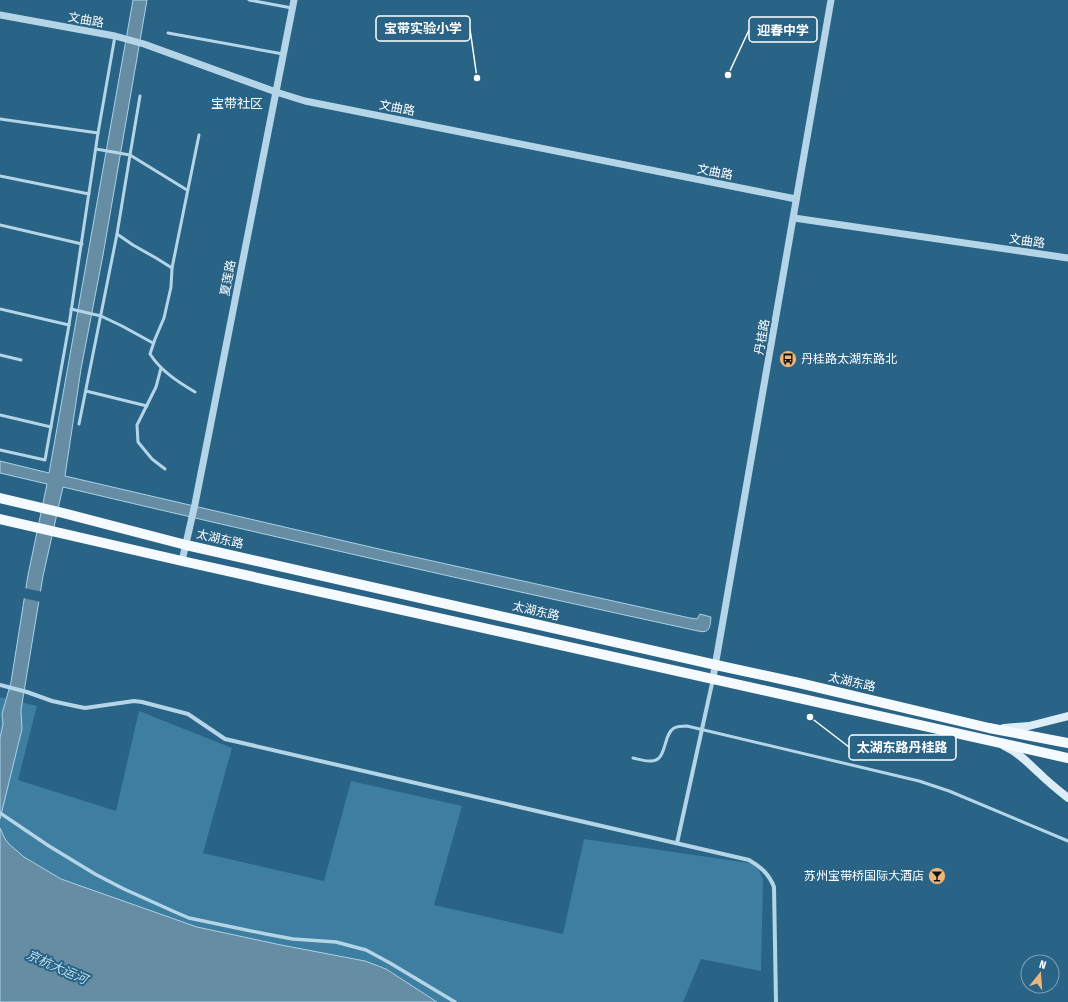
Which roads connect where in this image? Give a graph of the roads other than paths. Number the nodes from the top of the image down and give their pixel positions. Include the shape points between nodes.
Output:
1 (249, 0) edge
2 (294, 0) edge
3 (831, 0) edge
4 (292, 8) junction
5 (0, 15) edge
6 (168, 33) dead end
7 (118, 37) junction
8 (283, 54) junction
9 (276, 92) junction
10 (140, 96) dead end
11 (0, 119) edge
12 (98, 134) junction
13 (199, 135) dead end
14 (96, 149) junction
15 (130, 156) junction
16 (0, 176) edge
17 (187, 190) junction
18 (90, 194) junction
19 (796, 199) junction
20 (794, 218) junction
21 (0, 225) edge
22 (117, 234) junction
23 (82, 244) junction
24 (1068, 258) edge
25 (172, 268) junction
26 (0, 309) edge
27 (71, 309) junction
28 (101, 316) junction
29 (69, 325) junction
30 (153, 343) junction
31 (0, 355) edge
32 (22, 360) dead end
33 (161, 368) junction
34 (86, 391) junction
35 (195, 392) dead end
36 (147, 406) junction
37 (0, 414) edge
38 (79, 424) dead end
39 (51, 427) junction
40 (0, 450) edge
41 (165, 469) dead end
42 (0, 498) edge
43 (0, 519) edge
44 (186, 545) junction
45 (182, 561) junction
46 (716, 665) junction
47 (713, 678) junction
48 (0, 685) edge
49 (1068, 716) edge
50 (989, 728) junction
51 (701, 730) junction
52 (990, 740) junction
53 (1068, 743) edge
54 (633, 758) dead end
55 (1068, 758) edge
56 (1068, 798) edge
57 (0, 813) edge
58 (1068, 841) edge
59 (677, 844) junction
60 (455, 1002) edge
61 (776, 1002) edge

1 - 4 lane
2 - 4 street, 夏莲路
3 - 19 street, 丹桂路
4 - 8 street, 夏莲路
5 - 7 street, 文曲路
6 - 8 lane
7 - 9 street, 文曲路
7 - 12 lane
8 - 9 street, 夏莲路
9 - 19 street, 文曲路 via 305,101
9 - 44 street, 夏莲路
10 - 15 lane
11 - 12 lane
12 - 14 lane
13 - 17 lane
14 - 15 lane
14 - 18 lane
15 - 17 lane
15 - 22 lane
16 - 18 lane
17 - 25 lane
18 - 23 lane
19 - 20 street, 丹桂路
20 - 24 street, 文曲路
20 - 46 street, 丹桂路
21 - 23 lane
22 - 25 lane
22 - 28 lane
23 - 27 lane
25 - 30 lane via 171,287 164,318
26 - 29 lane
27 - 28 lane
27 - 29 lane
28 - 30 lane
28 - 34 lane
29 - 39 lane
30 - 33 lane via 150,354
31 - 32 lane
33 - 35 lane
33 - 36 lane
34 - 36 lane
34 - 38 lane
36 - 41 lane via 137,425 138,442 152,459
37 - 39 lane
39 - 40 lane via 45,460
42 - 44 main road, 太湖东路
43 - 45 main road
44 - 45 street, 夏莲路
44 - 46 main road, 太湖东路
45 - 47 main road
46 - 47 street, 丹桂路
46 - 50 main road, 太湖东路
47 - 51 street
47 - 52 main road
48 - 59 street via 85,708 142,702 188,714 225,739
49 - 50 main road via 1029,726
50 - 53 main road, 太湖东路
51 - 54 lane via 687,726 675,728 670,732 661,756 656,760 650,762
51 - 58 lane via 919,781
51 - 59 street
52 - 55 main road
52 - 56 main road via 1019,754
57 - 60 street via 95,874 189,918 266,934 336,942 366,950
59 - 61 street via 749,860 771,879 774,887

